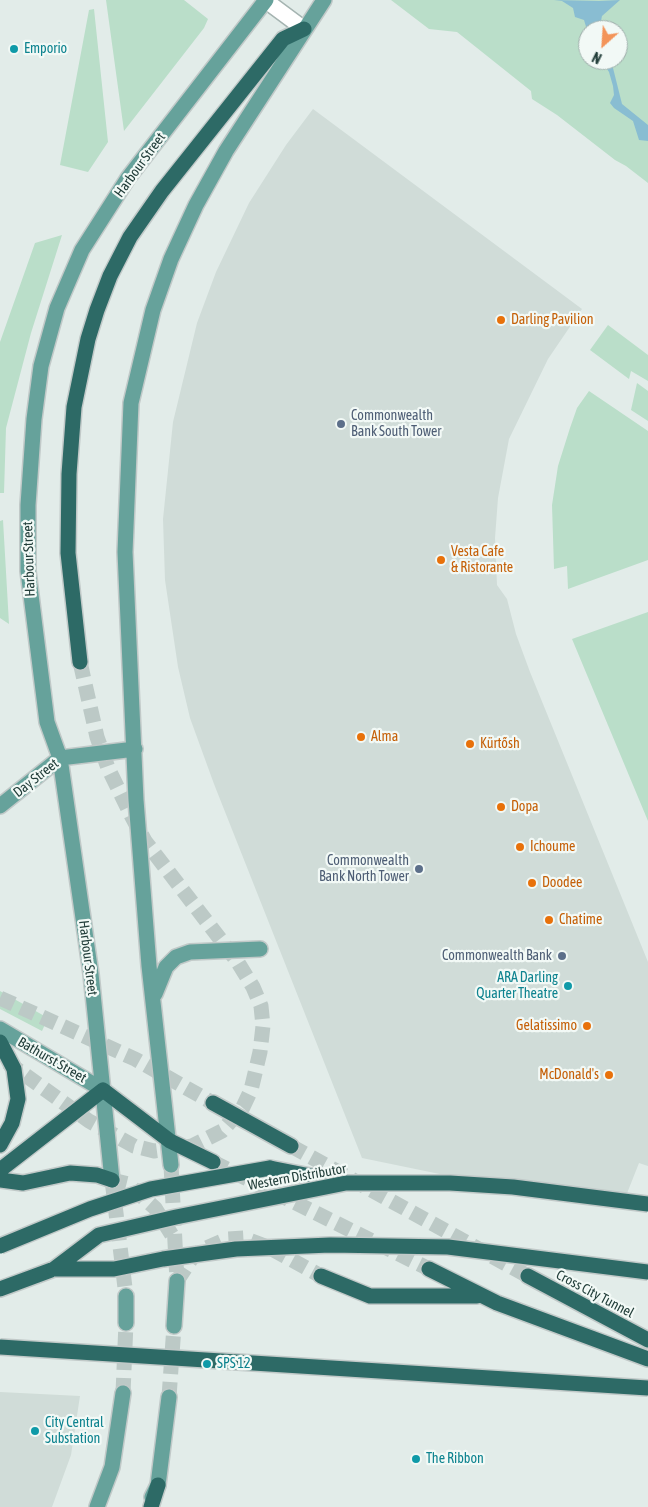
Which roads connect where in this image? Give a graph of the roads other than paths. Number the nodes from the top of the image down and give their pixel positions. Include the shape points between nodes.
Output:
1 (266, 0) edge
2 (324, 0) edge
3 (304, 29) junction
4 (80, 662) tunnel mouth
5 (135, 749) junction
6 (60, 758) junction
7 (0, 806) edge
8 (260, 949) dead end
9 (154, 1001) junction
10 (0, 1030) edge
11 (0, 1042) edge
12 (103, 1090) junction
13 (213, 1103) tunnel mouth
14 (170, 1141) junction
15 (0, 1145) edge
16 (291, 1146) tunnel mouth
17 (213, 1162) tunnel mouth
18 (171, 1165) tunnel mouth
19 (0, 1170) edge
20 (0, 1180) edge
21 (112, 1180) joint
22 (346, 1183) junction
23 (648, 1204) edge
24 (0, 1246) edge
25 (54, 1269) junction
26 (429, 1269) tunnel mouth
27 (648, 1272) edge
28 (321, 1276) tunnel mouth
29 (528, 1276) tunnel mouth
30 (177, 1281) dead end
31 (0, 1289) edge
32 (126, 1296) tunnel mouth
33 (484, 1297) junction
34 (126, 1323) tunnel mouth
35 (174, 1326) tunnel mouth
36 (648, 1340) edge
37 (0, 1347) edge
38 (648, 1360) edge
39 (648, 1388) edge
40 (122, 1393) tunnel mouth
41 (169, 1397) tunnel mouth
42 (158, 1484) junction
43 (97, 1507) edge
44 (147, 1507) edge
45 (151, 1507) edge

1 - 3 street
1 - 6 main road, Harbour Street via 128,178 82,250 57,308 42,366 34,419 28,572 48,722
2 - 3 main road
3 - 4 highway via 283,39 162,191 130,237 97,310 74,407 69,474 68,553
3 - 5 main road via 196,204 153,310 131,403 125,552
5 - 6 main road, Day Street
5 - 9 main road via 136,800
6 - 7 main road, Day Street
6 - 12 main road, Harbour Street via 91,974
8 - 9 main road via 190,952 176,957 166,966
9 - 14 main road
10 - 12 main road, Bathurst Street
11 - 15 highway via 14,1069 18,1099 12,1123
12 - 14 highway
12 - 19 highway
12 - 21 main road, Harbour Street
13 - 16 highway
14 - 17 highway
14 - 18 main road
20 - 21 highway via 23,1183 70,1173
22 - 23 highway, Western Distributor, bridge via 513,1187
22 - 24 highway, bridge via 270,1168 151,1189 90,1209
22 - 25 highway, Western Distributor, bridge via 98,1236
25 - 27 highway, bridge via 114,1270 163,1259 236,1249 330,1245 448,1247
25 - 31 highway, Western Distributor
26 - 33 highway
28 - 33 highway via 370,1296
29 - 36 highway, Cross City Tunnel
30 - 35 main road
32 - 34 main road
33 - 38 highway
37 - 39 highway, bridge
40 - 43 main road via 112,1467
41 - 42 main road
42 - 44 main road
42 - 45 highway

